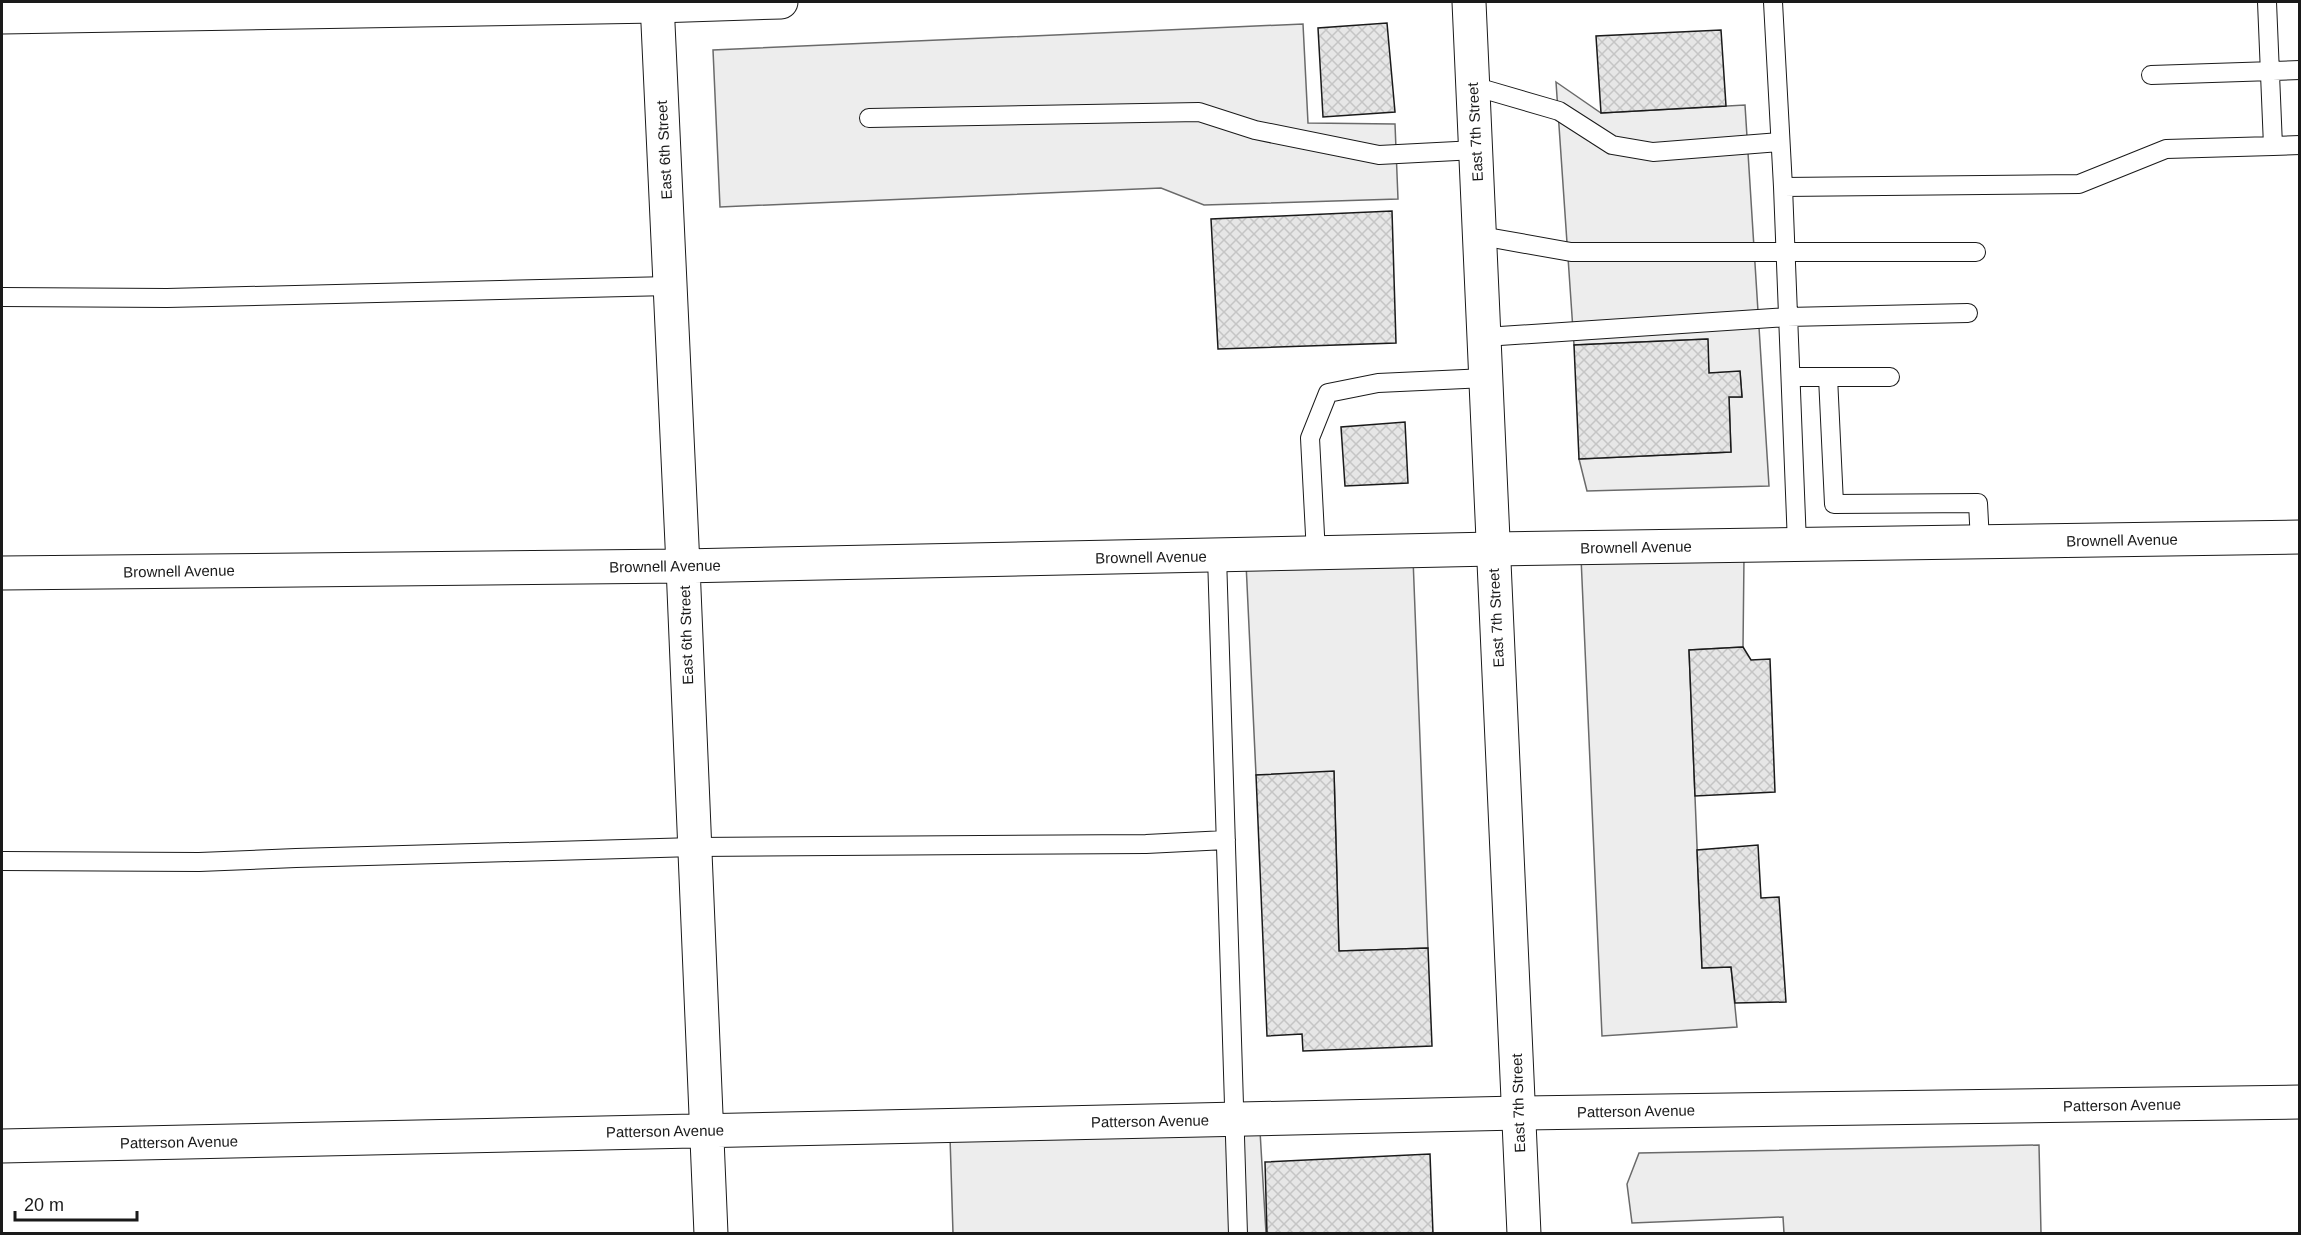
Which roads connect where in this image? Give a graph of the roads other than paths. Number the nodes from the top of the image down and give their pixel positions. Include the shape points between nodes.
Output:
1 (781, 2) edge
2 (1469, 2) edge
3 (1773, 2) edge
4 (2267, 2) edge
5 (657, 4) edge
6 (2, 17) edge
7 (2300, 70) edge
8 (2270, 71) junction
9 (2151, 75) dead end
10 (1473, 86) junction
11 (869, 118) dead end
12 (1780, 142) junction
13 (2273, 146) junction
14 (2300, 146) edge
15 (1476, 150) junction
16 (1783, 187) junction
17 (1481, 236) junction
18 (1785, 252) junction
19 (1977, 252) dead end
20 (670, 286) junction
21 (2, 297) edge
22 (1968, 313) dead end
23 (1787, 317) junction
24 (1485, 336) junction
25 (1791, 377) junction
26 (1828, 377) junction
27 (1890, 377) dead end
28 (1486, 378) junction
29 (2300, 537) edge
30 (1980, 542) junction
31 (1797, 544) junction
32 (1493, 549) junction
33 (1316, 554) junction
34 (1217, 556) junction
35 (683, 566) junction
36 (2, 573) edge
37 (1226, 840) junction
38 (695, 848) junction
39 (2, 861) edge
40 (2300, 1102) edge
41 (1519, 1113) junction
42 (1235, 1119) junction
43 (706, 1130) junction
44 (2, 1146) edge
45 (711, 1233) edge
46 (1238, 1233) edge
47 (1524, 1233) edge

1 - 5 street
2 - 10 street, East 7th Street
3 - 12 lane
4 - 8 lane
5 - 6 street
5 - 20 street, East 6th Street
7 - 8 lane
8 - 9 lane
8 - 13 lane
10 - 12 lane via 1558,111 1612,145 1653,152
10 - 15 street, East 7th Street
11 - 15 lane via 1199,112 1255,130 1379,155
12 - 16 lane
13 - 14 lane
13 - 16 lane via 2166,149 2079,184
15 - 17 street, East 7th Street
16 - 18 lane
17 - 18 lane via 1571,252
17 - 24 street, East 7th Street
18 - 19 lane
18 - 23 lane
20 - 21 lane via 166,298
20 - 35 street, East 6th Street
22 - 23 lane
23 - 24 lane
23 - 25 lane
24 - 28 street, East 7th Street
25 - 26 lane
25 - 31 lane
26 - 27 lane
26 - 30 lane via 1834,504 1978,503
28 - 32 street, East 7th Street
28 - 33 lane via 1378,383 1328,393 1310,438
29 - 30 street, Brownell Avenue
30 - 31 street, Brownell Avenue
31 - 32 street, Brownell Avenue
32 - 33 street, Brownell Avenue
32 - 41 street, East 7th Street
33 - 34 street, Brownell Avenue
34 - 35 street, Brownell Avenue
34 - 37 lane
35 - 36 street, Brownell Avenue
35 - 38 street, East 6th Street
37 - 38 lane
37 - 42 lane
38 - 39 lane via 199,862
38 - 43 street, East 6th Street
40 - 41 street, Patterson Avenue
41 - 42 street, Patterson Avenue
41 - 47 street, East 7th Street
42 - 43 street, Patterson Avenue
42 - 46 lane
43 - 44 street, Patterson Avenue
43 - 45 street, East 6th Street

